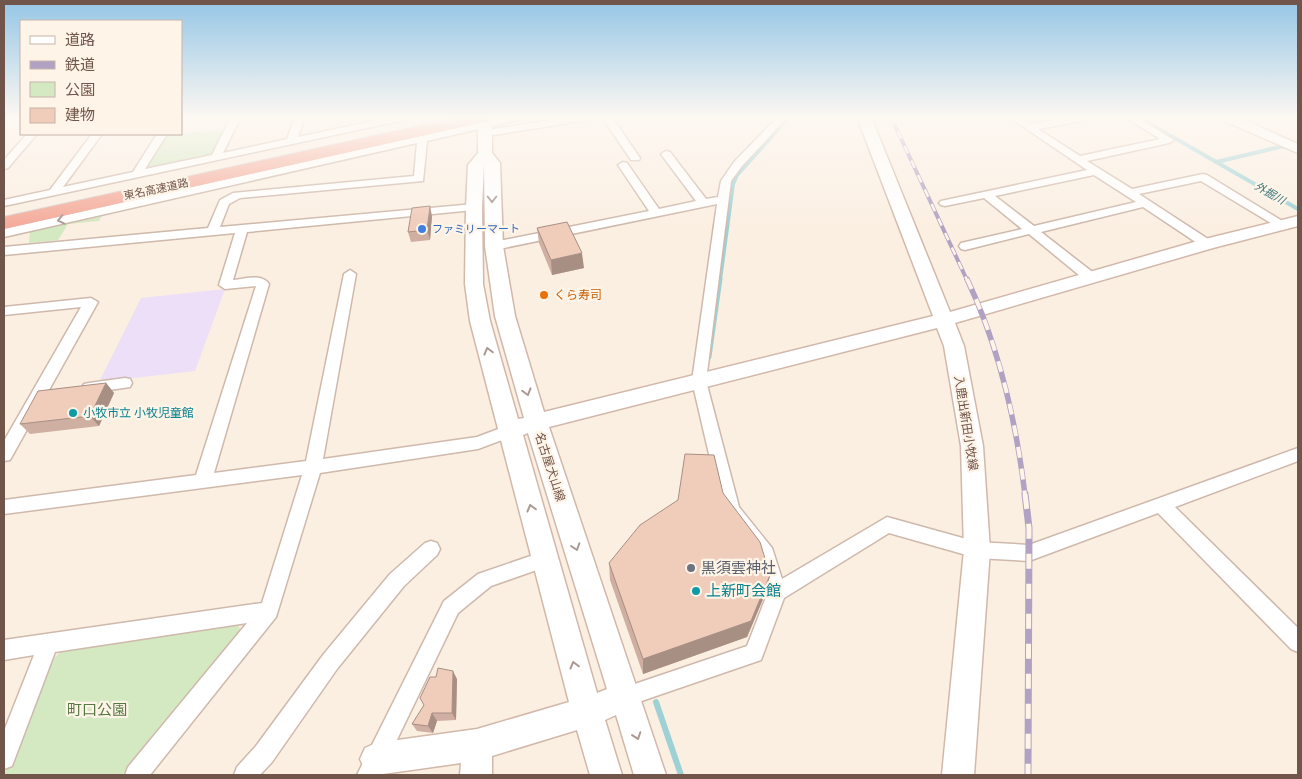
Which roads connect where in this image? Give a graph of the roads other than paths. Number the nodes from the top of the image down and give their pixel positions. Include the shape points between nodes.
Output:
1 (15, 153) edge
2 (83, 153) edge
3 (150, 153) edge
4 (218, 153) edge
5 (233, 153) edge
6 (267, 153) edge
7 (354, 153) edge
8 (360, 153) edge
9 (421, 153) edge
10 (479, 153) edge
11 (490, 153) edge
12 (632, 153) edge
13 (748, 153) edge
14 (878, 153) edge
15 (1070, 153) edge
16 (1110, 153) edge
17 (666, 154) dead end
18 (216, 157) junction
19 (635, 158) dead end
20 (1080, 160) junction
21 (623, 164) dead end
22 (4, 166) edge
23 (1096, 170) junction
24 (137, 174) junction
25 (54, 192) junction
26 (1131, 193) junction
27 (986, 194) junction
28 (724, 199) junction
29 (4, 203) edge
30 (703, 203) junction
31 (945, 203) dead end
32 (1146, 203) junction
33 (474, 207) junction
34 (4, 210) edge
35 (656, 213) junction
36 (4, 223) edge
37 (1291, 223) edge
38 (242, 228) junction
39 (212, 230) junction
40 (1031, 230) junction
41 (4, 233) edge
42 (1207, 244) junction
43 (494, 246) junction
44 (965, 246) dead end
45 (4, 251) edge
46 (350, 274) dead end
47 (1090, 278) junction
48 (4, 311) edge
49 (943, 320) junction
50 (699, 381) junction
51 (125, 384) dead end
52 (77, 389) edge
53 (58, 392) edge
54 (38, 394) junction
55 (536, 422) junction
56 (510, 431) junction
57 (1298, 454) edge
58 (4, 455) edge
59 (313, 467) junction
60 (203, 481) junction
61 (1161, 504) junction
62 (4, 507) edge
63 (431, 549) dead end
64 (977, 550) junction
65 (545, 559) junction
66 (777, 592) junction
67 (269, 611) junction
68 (1298, 642) edge
69 (49, 643) junction
70 (4, 650) edge
71 (624, 697) junction
72 (586, 712) junction
73 (4, 758) edge
74 (477, 760) edge
75 (372, 767) edge
76 (136, 775) edge
77 (246, 775) edge
78 (606, 775) edge
79 (650, 775) edge
80 (958, 775) edge

1 - 22 street
2 - 25 street
3 - 24 street
4 - 18 street
5 - 18 street
6 - 34 highway, 東名高速道路
7 -> 41 street
8 - 36 highway, 東名高速道路
9 - 39 street via 419,180 237,195 224,202
10 - 33 main road
11 -> 43 main road, 名古屋犬山線
12 - 19 street
13 - 28 street via 726,181
14 - 49 main road, 入鹿出新田小牧線
15 - 20 street
16 - 20 street
17 - 30 street
18 - 24 street
20 - 23 street
21 - 35 street
23 - 26 street
23 - 27 street
24 - 25 street
25 - 29 street
26 - 32 street
26 - 37 street via 1203,177
27 - 31 street
27 - 40 street
28 - 30 street
28 - 50 street
30 - 35 street
32 - 40 street
32 - 42 street
33 - 38 street
56 -> 33 main road via 480,321 474,284
35 - 43 street
37 - 42 main road
38 - 39 street
38 - 60 street via 225,285 260,281 263,284
39 - 45 street
40 - 44 street
40 - 47 street
42 - 47 main road
43 -> 55 main road, 名古屋犬山線 via 505,316
46 - 59 street
47 - 49 main road
48 - 54 street via 91,302
49 - 50 main road
49 - 64 main road, 入鹿出新田小牧線 via 954,346 972,446
50 - 55 main road
50 - 66 street via 731,510 766,554
51 - 52 street
53 - 54 street
54 - 58 street
55 - 56 main road
55 -> 71 main road, 名古屋犬山線
56 - 59 street via 478,443
65 -> 56 main road
57 - 61 street
59 - 60 street
59 - 67 street
60 - 62 street
61 - 64 street via 1029,554
61 - 68 street
63 - 77 street via 397,580 330,662
64 - 66 street via 887,525
64 - 80 main road, 入鹿出新田小牧線
72 -> 65 main road
65 - 75 street via 484,580 451,607
66 - 71 street via 754,653
67 - 69 street
67 - 76 street
69 - 70 street
69 - 73 street
71 - 72 main road
71 -> 79 main road, 名古屋犬山線
72 - 74 main road
72 - 78 main road
74 - 75 main road

